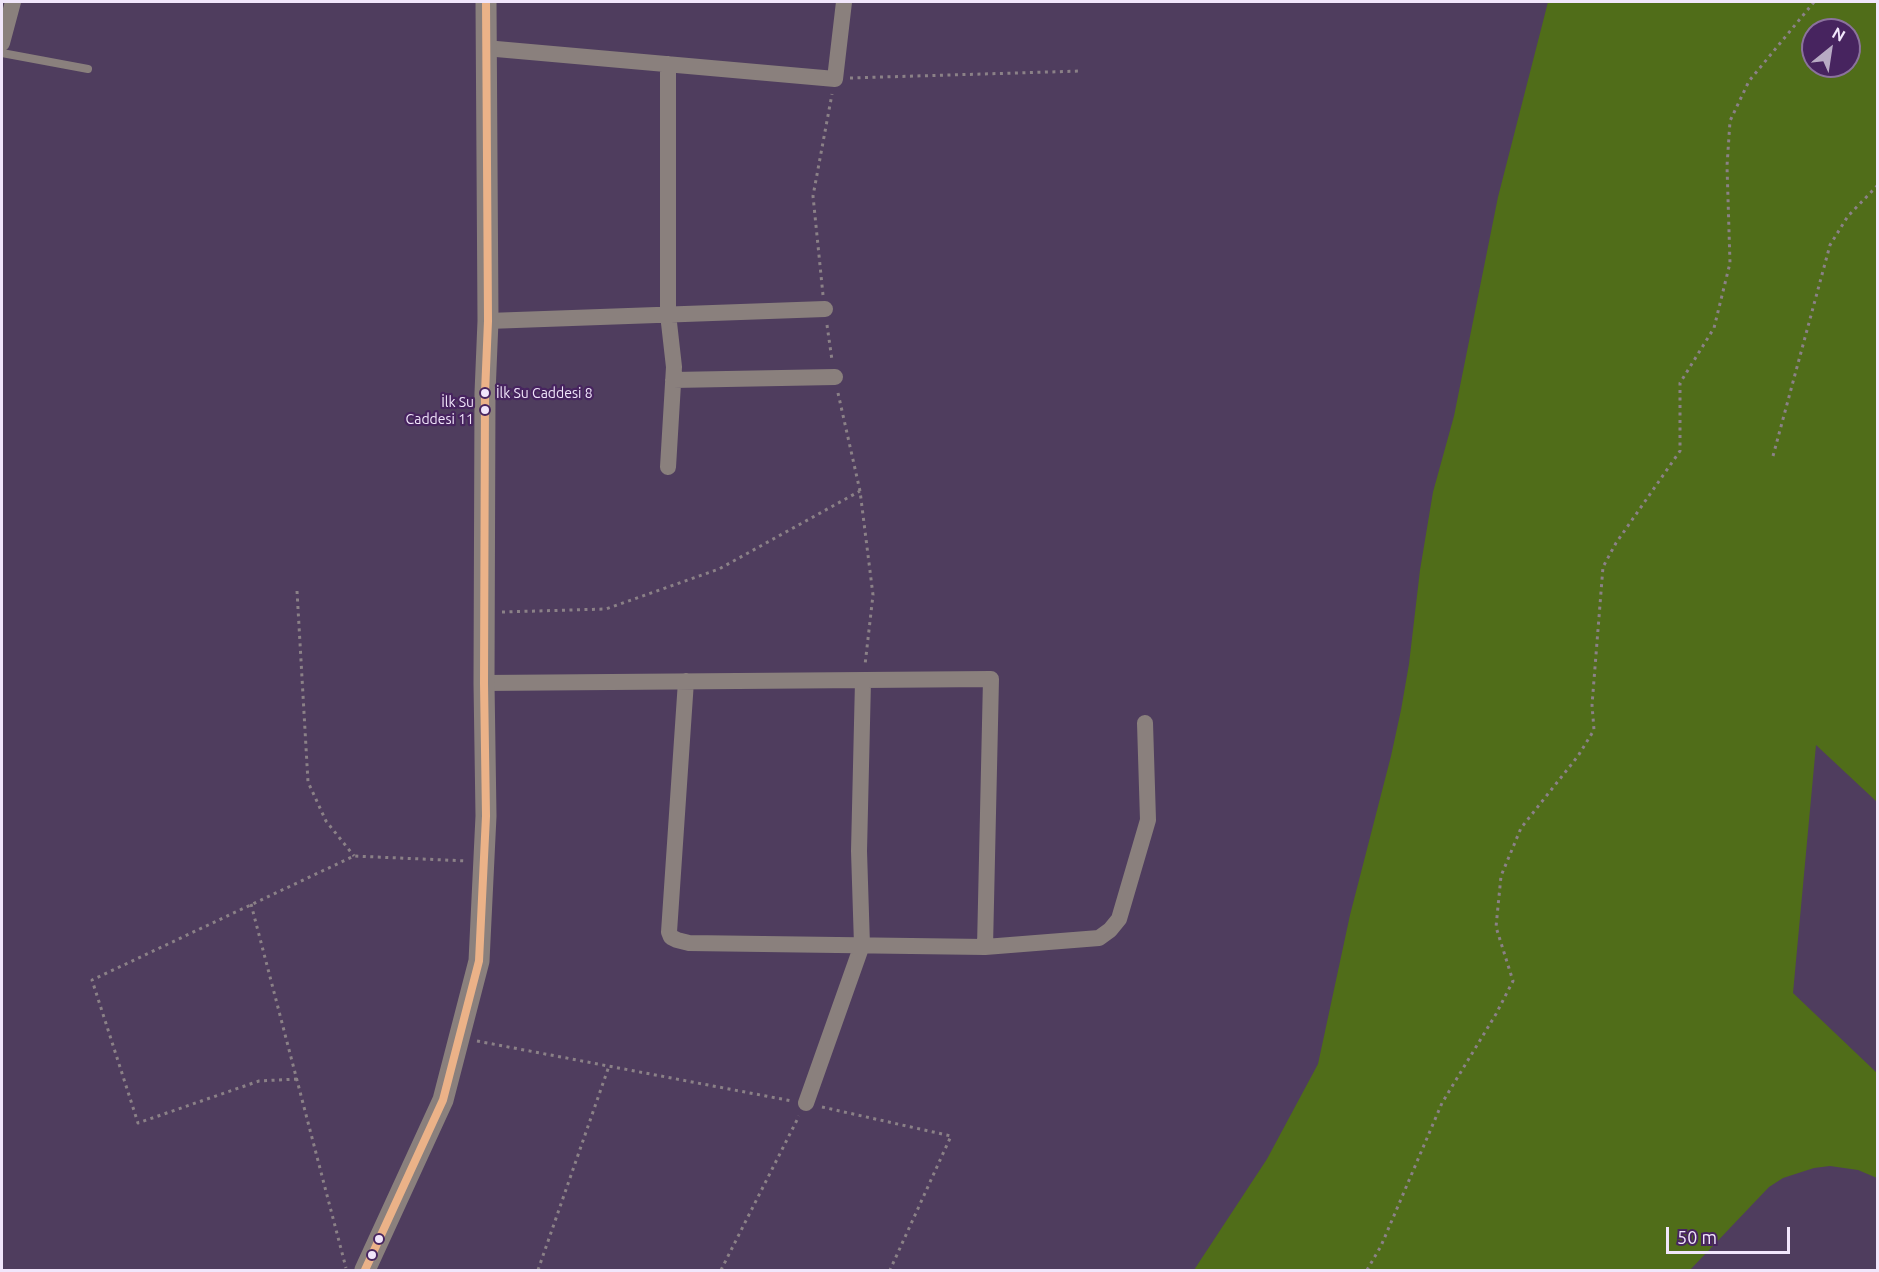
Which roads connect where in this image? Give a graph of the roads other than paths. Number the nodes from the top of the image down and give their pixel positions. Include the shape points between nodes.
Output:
1 (14, 2) edge
2 (486, 2) edge
3 (844, 2) edge
4 (2, 43) edge
5 (485, 48) junction
6 (2, 53) edge
7 (668, 64) junction
8 (88, 69) dead end
9 (825, 309) road end
10 (668, 314) junction
11 (488, 321) junction
12 (835, 377) road end
13 (673, 380) junction
14 (668, 467) dead end
15 (686, 681) junction
16 (863, 681) junction
17 (484, 683) junction
18 (1145, 723) dead end
19 (861, 945) junction
20 (985, 947) junction
21 (806, 1103) road end
22 (364, 1270) edge

1 - 4 street
2 - 5 street
3 - 7 street via 835,79
5 - 7 street
5 - 11 street
6 - 8 lane
7 - 10 street
9 - 10 street
10 - 11 street
10 - 13 street
11 - 17 street
12 - 13 street
13 - 14 street
15 - 16 street
15 - 17 street
15 - 19 street via 672,866 671,937 689,943
16 - 19 street
16 - 20 street via 991,679
17 - 22 street via 486,816 479,961 443,1100
18 - 20 street via 1148,820 1119,919 1099,938
19 - 20 street
19 - 21 street

